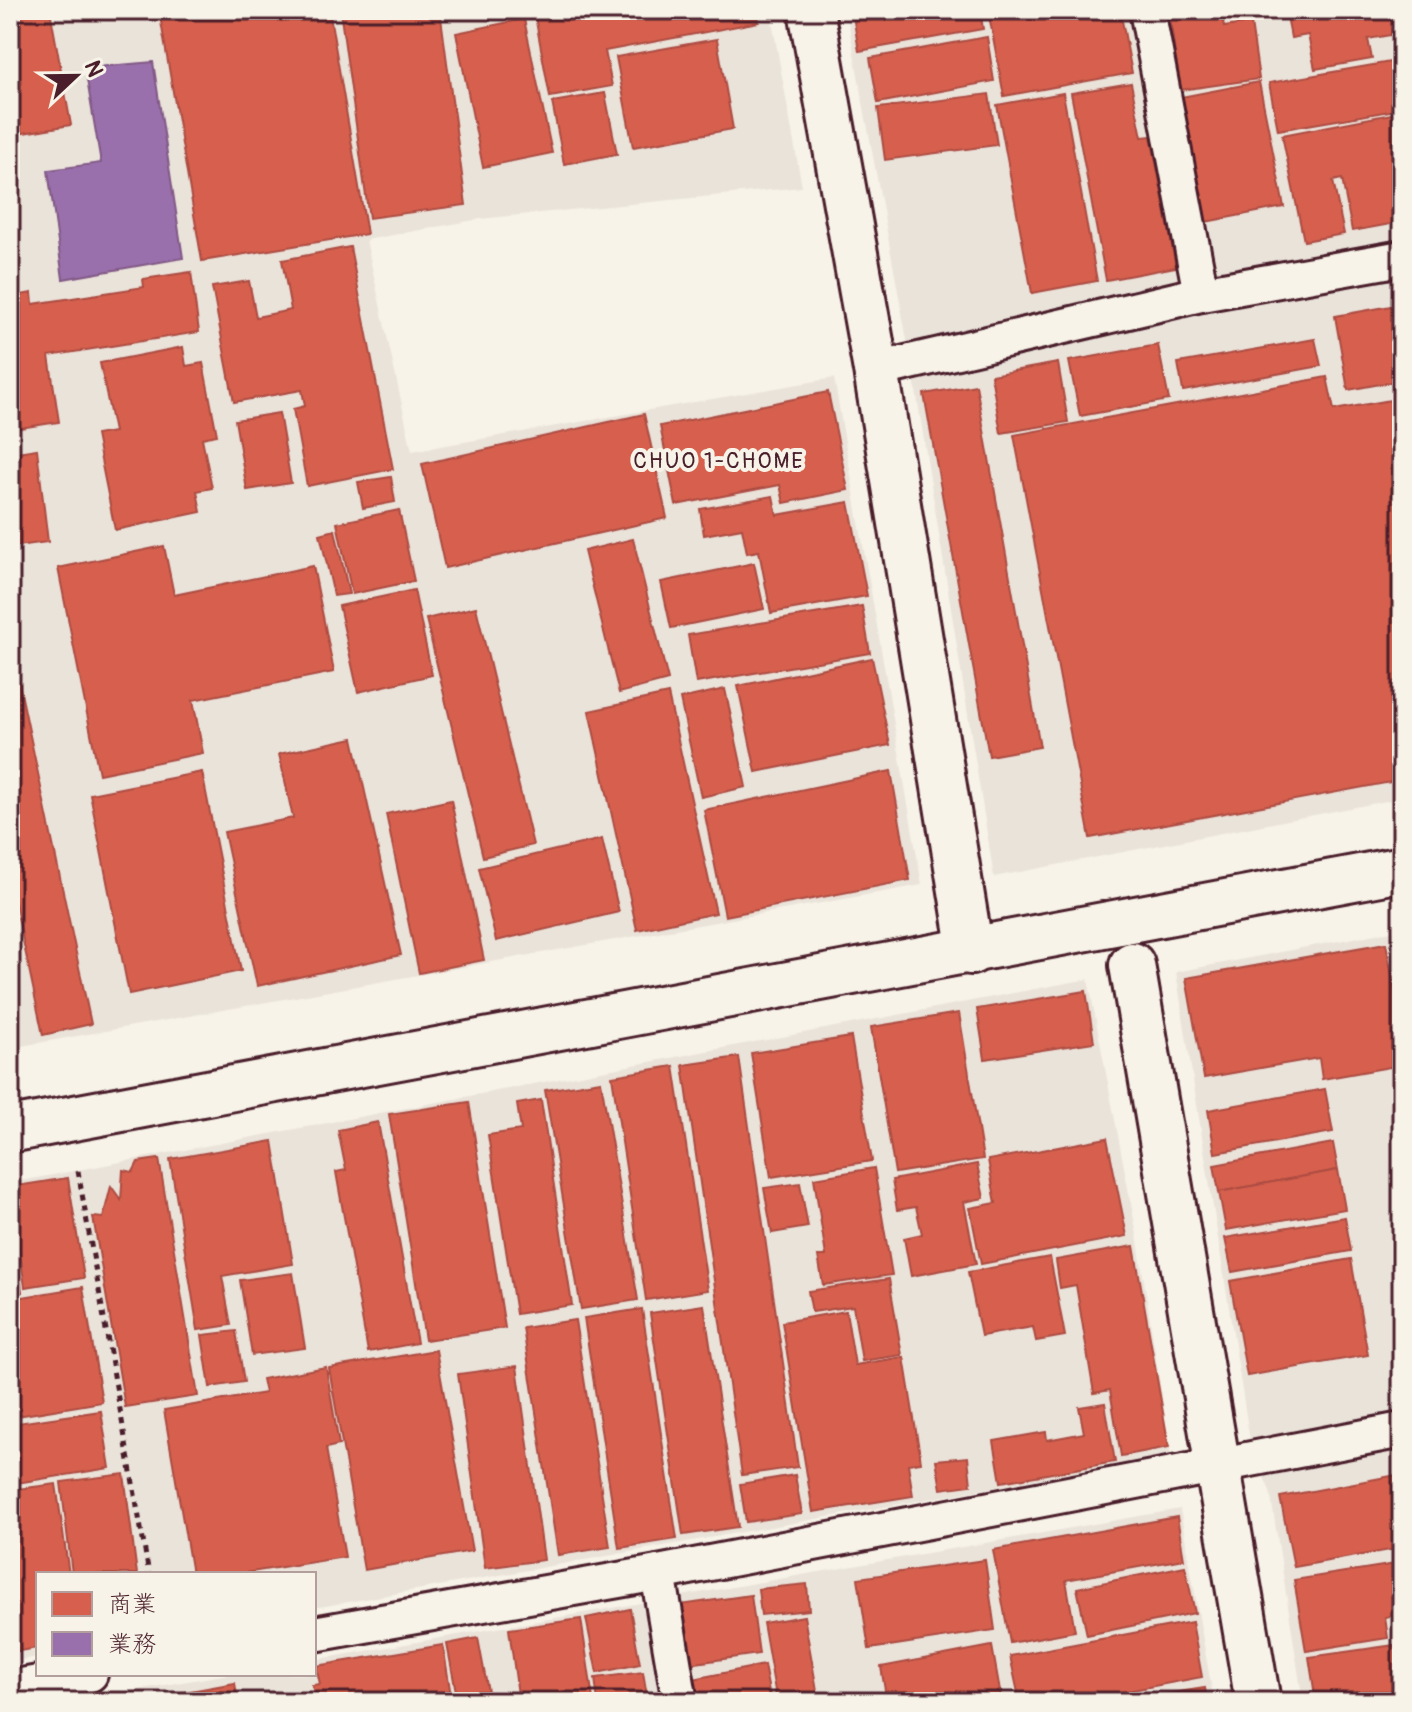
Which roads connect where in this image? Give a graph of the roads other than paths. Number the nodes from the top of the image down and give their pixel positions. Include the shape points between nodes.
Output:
1 (811, 10) edge
2 (1147, 10) edge
3 (1402, 258) edge
4 (1201, 294) junction
5 (876, 370) junction
6 (1402, 869) edge
7 (971, 952) junction
8 (1132, 965) dead end
9 (10, 1130) edge
10 (1402, 1430) edge
11 (1218, 1464) junction
12 (658, 1573) junction
13 (316, 1634) edge
14 (79, 1676) edge
15 (10, 1688) edge
16 (680, 1702) edge
17 (1258, 1702) edge

1 - 5 street
2 - 4 lane
3 - 4 lane
4 - 5 lane
5 - 7 street
6 - 7 street
7 - 9 street
8 - 11 street
10 - 11 lane
11 - 12 lane
11 - 17 street
12 - 13 lane
12 - 16 lane
14 - 15 lane

